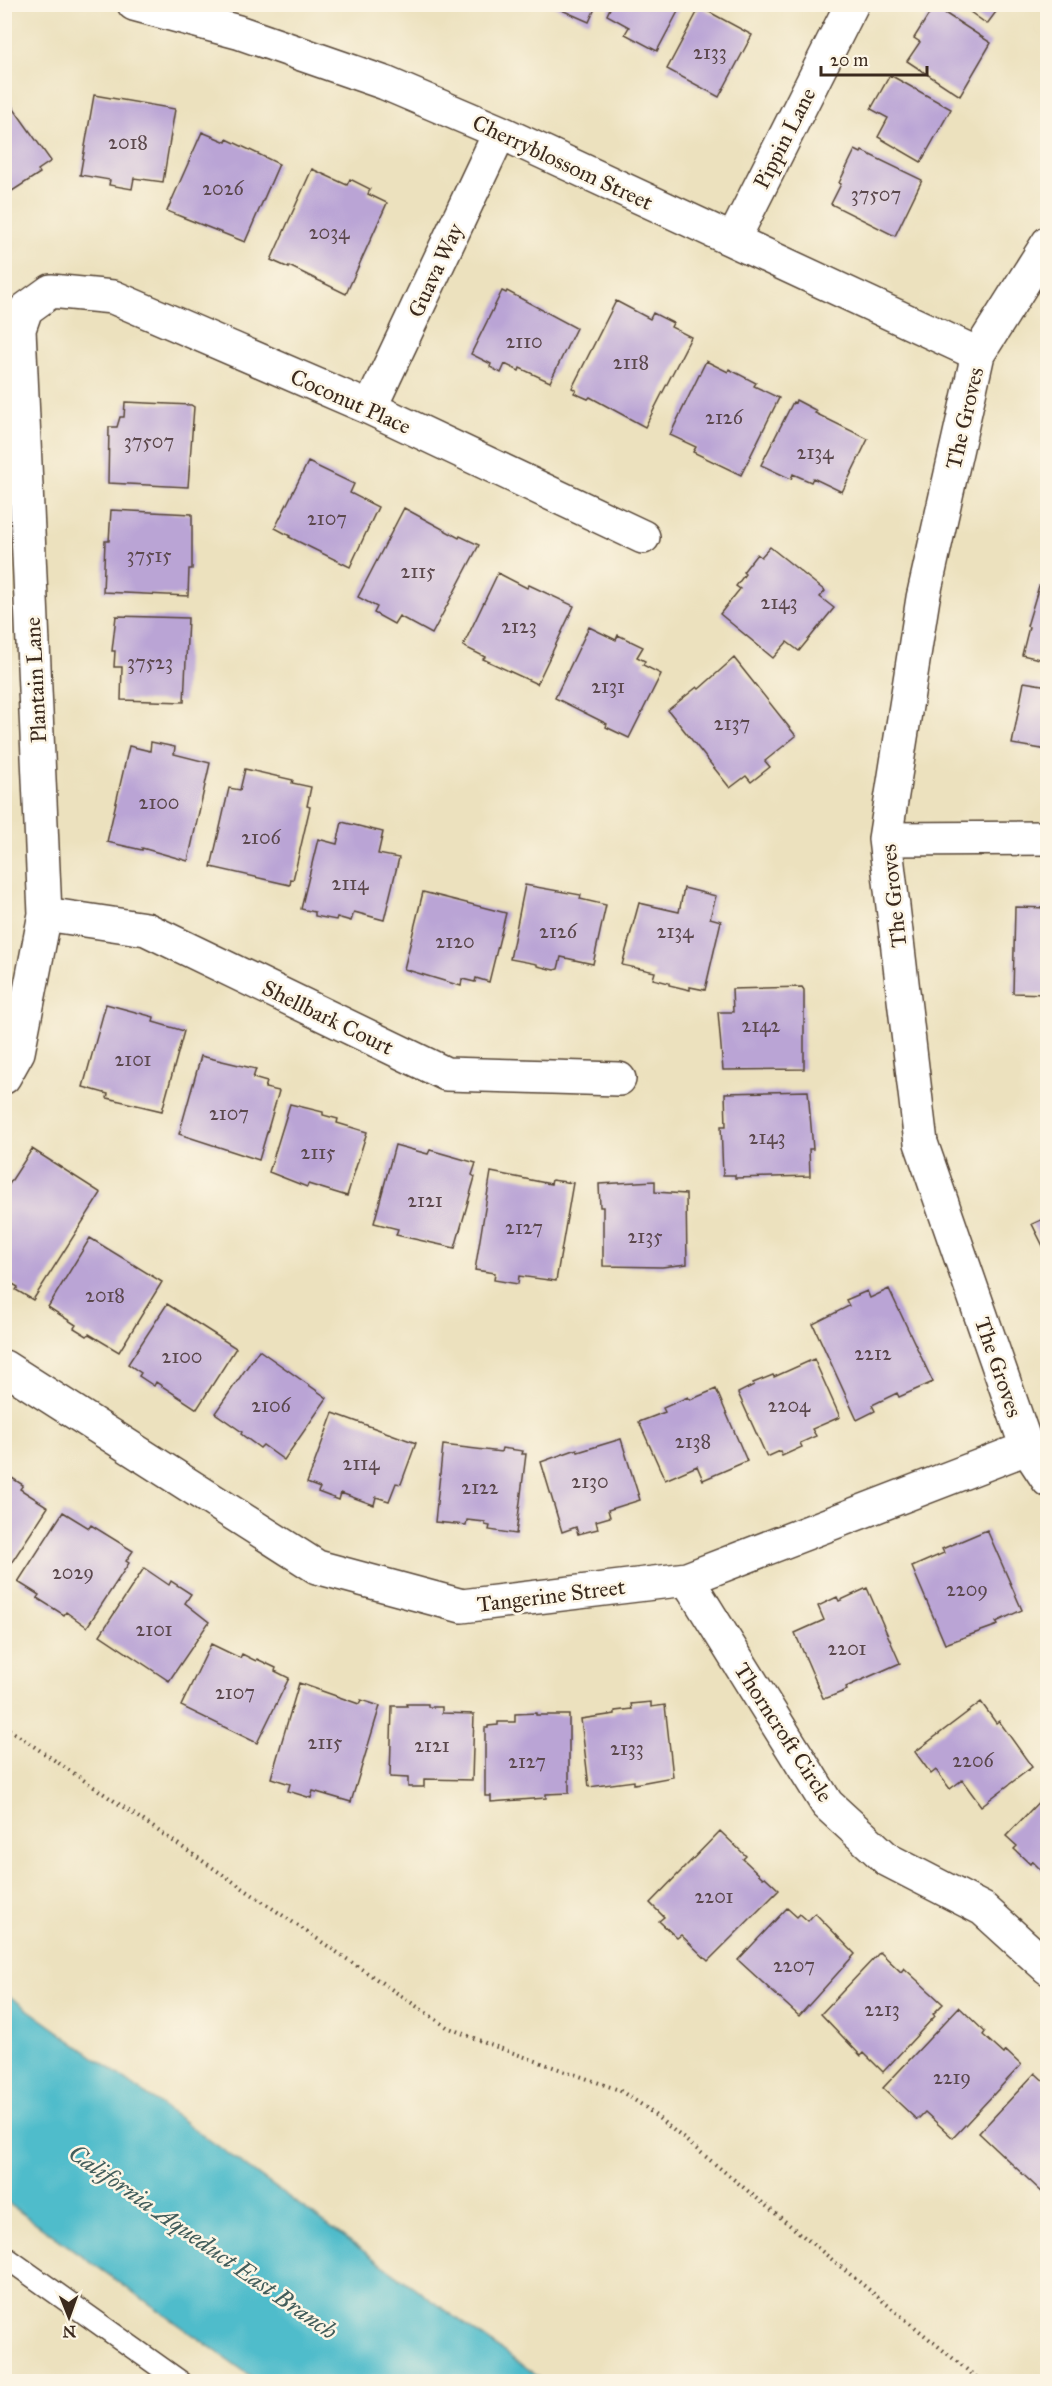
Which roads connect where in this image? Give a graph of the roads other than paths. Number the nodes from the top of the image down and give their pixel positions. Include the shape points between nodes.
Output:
1 (134, 4) edge
2 (852, 4) edge
3 (500, 132) junction
4 (733, 240) junction
5 (1047, 243) edge
6 (51, 291) joint
7 (978, 354) junction
8 (370, 408) junction
9 (643, 537) dead end
10 (1047, 838) edge
11 (885, 839) junction
12 (45, 914) junction
13 (4, 1077) edge
14 (619, 1079) dead end
15 (4, 1367) edge
16 (1027, 1448) junction
17 (1047, 1480) edge
18 (687, 1579) junction
19 (1047, 1968) edge
20 (4, 2256) edge
21 (181, 2382) edge

1 - 3 street, Cherryblossom Street via 238,32 385,83
2 - 4 street, Pippin Lane
3 - 4 street, Cherryblossom Street
3 - 8 street, Guava Way
4 - 7 street, Cherryblossom Street
5 - 7 street, The Groves
6 - 8 street, Coconut Place via 113,297
6 - 12 street, Plantain Lane via 26,309 19,329
7 - 11 street, The Groves via 922,598
8 - 9 street, Coconut Place
10 - 11 street
11 - 16 street, The Groves via 921,1143
12 - 13 street, Plantain Lane via 18,1052
12 - 14 street, Shellbark Court via 146,929 446,1074
15 - 18 street, Tangerine Street via 317,1567 462,1605
16 - 17 street, The Groves
16 - 18 street, Tangerine Street
18 - 19 street, Thorncroft Circle via 827,1804 888,1860 983,1909
20 - 21 lane

